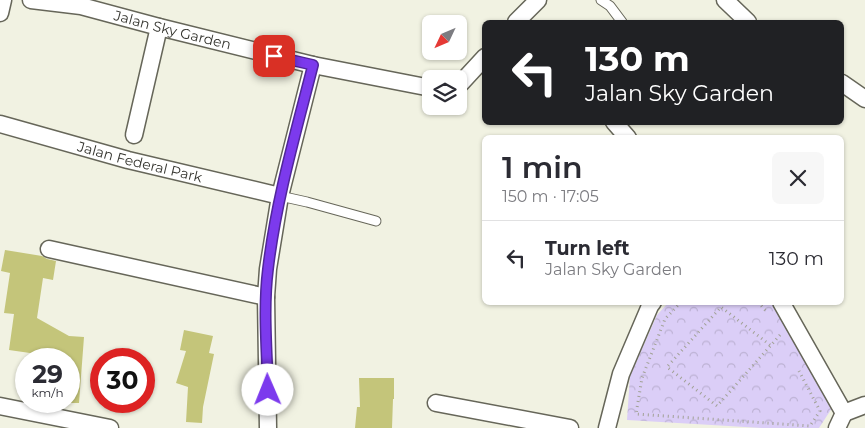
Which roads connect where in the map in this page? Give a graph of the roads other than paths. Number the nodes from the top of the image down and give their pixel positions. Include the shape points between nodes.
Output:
1 (3, 0) edge
2 (31, 0) edge
3 (538, 0) edge
4 (601, 0) edge
5 (725, 0) edge
6 (0, 13) edge
7 (518, 20) edge
8 (620, 20) edge
9 (746, 20) edge
10 (159, 27) junction
11 (482, 60) edge
12 (313, 65) junction
13 (467, 76) edge
14 (844, 84) edge
15 (422, 86) edge
16 (865, 99) edge
17 (0, 124) edge
18 (617, 125) edge
19 (134, 135) dead end
20 (625, 135) edge
21 (280, 196) junction
22 (376, 220) dead end
23 (49, 249) dead end
24 (266, 297) junction
25 (651, 305) edge
26 (783, 305) edge
27 (436, 403) dead end
28 (865, 405) edge
29 (0, 406) edge
30 (844, 413) junction
31 (110, 428) edge
32 (268, 428) edge
33 (570, 428) edge
34 (607, 428) edge
35 (837, 428) edge

1 - 6 street
2 - 10 street, Jalan Sky Garden via 81,6
3 - 7 street
4 - 8 lane
5 - 9 street
10 - 12 street, Jalan Sky Garden
10 - 19 street
11 - 13 street
12 - 15 street, Jalan Sky Garden
12 - 21 street
14 - 16 street
17 - 21 street, Jalan Federal Park via 128,160
18 - 20 street
21 - 22 lane
21 - 24 street
23 - 24 street
24 - 32 street
25 - 34 street via 621,374
26 - 30 street
27 - 33 street
28 - 30 street
29 - 31 street
30 - 35 street

